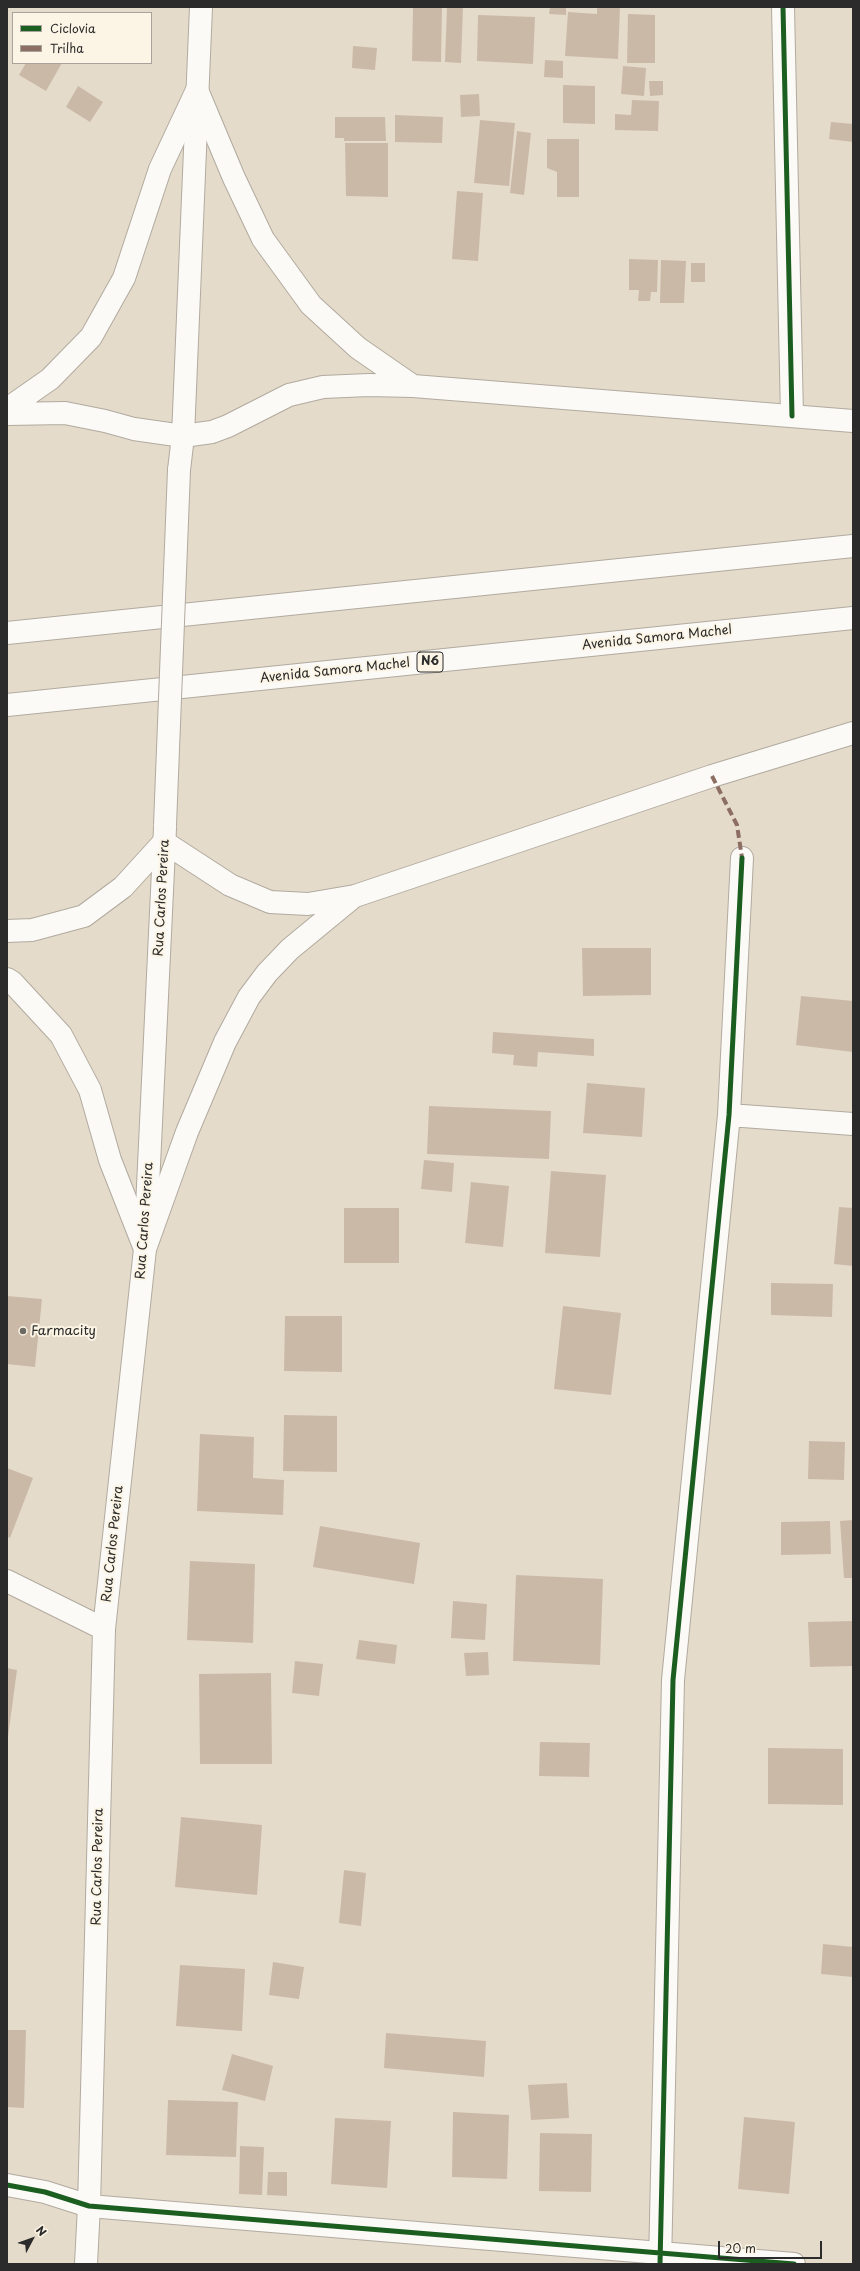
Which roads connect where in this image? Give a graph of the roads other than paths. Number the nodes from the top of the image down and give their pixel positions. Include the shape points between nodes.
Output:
1 (201, 7) edge
2 (783, 7) edge
3 (197, 90) junction
4 (413, 386) junction
5 (7, 409) edge
6 (7, 414) edge
7 (792, 416) junction
8 (853, 421) edge
9 (183, 436) junction
10 (853, 546) edge
11 (853, 618) edge
12 (7, 632) edge
13 (7, 705) edge
14 (853, 733) edge
15 (165, 833) junction
16 (742, 858) dead end
17 (355, 896) junction
18 (7, 931) edge
19 (7, 979) edge
20 (729, 1116) junction
21 (853, 1124) edge
22 (145, 1249) junction
23 (7, 1581) edge
24 (104, 1629) junction
25 (7, 2185) edge
26 (90, 2206) junction
27 (660, 2259) edge
28 (86, 2264) edge
29 (794, 2264) edge

1 - 3 main road, Rua Carlos Pereira
2 - 7 main road
3 - 4 main road via 234,178 267,245 311,305 358,348
3 - 5 main road via 160,170 124,278 91,337 50,379
3 - 9 main road, Rua Carlos Pereira
4 - 7 main road
4 - 9 main road via 323,387 289,395 212,432
6 - 9 main road via 64,413 134,430
7 - 8 main road
9 - 15 main road, Rua Carlos Pereira, bridge
10 - 12 main road
11 - 13 main road, Avenida Samora Machel / N6
14 - 17 main road via 712,776
15 - 17 main road via 230,885 270,902 308,904
15 - 18 main road via 123,887 84,916 32,930
15 - 22 main road, Rua Carlos Pereira
16 - 20 main road
17 - 22 main road via 290,949 249,997 225,1042 187,1132
19 - 22 main road via 61,1035 90,1090 110,1160
20 - 21 main road
20 - 27 main road via 673,1680
22 - 24 main road, Rua Carlos Pereira
23 - 24 main road
24 - 26 main road, Rua Carlos Pereira
25 - 26 main road via 45,2192
26 - 27 main road
26 - 28 main road, Rua Carlos Pereira
27 - 29 main road

